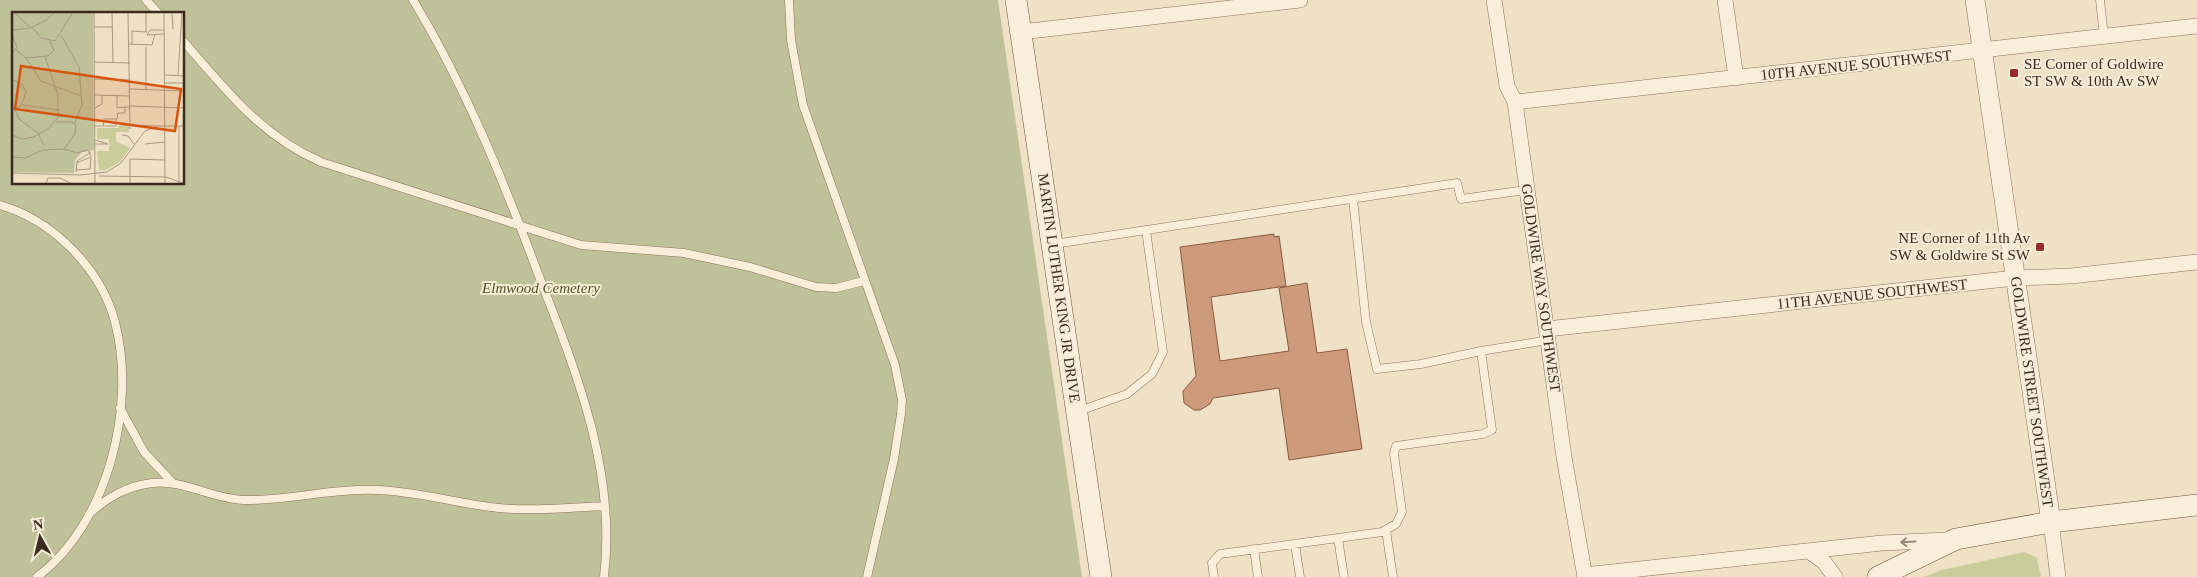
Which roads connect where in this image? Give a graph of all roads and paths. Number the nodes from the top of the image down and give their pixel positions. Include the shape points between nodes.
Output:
1 (146, 0) edge
2 (414, 0) edge
3 (789, 0) edge
4 (1016, 0) edge
5 (1300, 0) edge
6 (1494, 0) edge
7 (1724, 0) edge
8 (1975, 0) edge
9 (2100, 0) edge
10 (157, 12) edge
11 (2197, 26) edge
12 (1021, 32) junction
13 (2104, 37) junction
14 (185, 43) edge
15 (1981, 51) junction
16 (1736, 78) junction
17 (1514, 102) junction
18 (1526, 190) junction
19 (1353, 198) junction
20 (0, 205) edge
21 (520, 226) junction
22 (1146, 230) junction
23 (1052, 244) junction
24 (2197, 262) edge
25 (2015, 278) junction
26 (864, 280) junction
27 (1548, 334) junction
28 (1481, 351) junction
29 (120, 408) junction
30 (1077, 412) junction
31 (173, 483) junction
32 (2197, 505) edge
33 (605, 506) junction
34 (90, 514) junction
35 (2050, 522) junction
36 (1386, 530) junction
37 (1338, 538) junction
38 (1956, 539) junction
39 (1295, 544) junction
40 (1254, 549) junction
41 (1809, 551) junction
42 (1584, 576) edge
43 (37, 577) edge
44 (604, 577) edge
45 (867, 577) edge
46 (1101, 577) edge
47 (1214, 577) edge
48 (1258, 577) edge
49 (1300, 577) edge
50 (1344, 577) edge
51 (1393, 577) edge
52 (1835, 577) edge
53 (1878, 577) edge
54 (2058, 577) edge

1 - 10 lane
2 - 21 lane via 463,88
3 - 26 lane via 791,40 803,104
4 - 12 main road, MARTIN LUTHER KING JR DRIVE
5 - 12 street
6 - 17 street, GOLDWIRE WAY SOUTHWEST via 1507,86
7 - 16 street
8 - 15 street, GOLDWIRE STREET SOUTHWEST
9 - 13 lane
11 - 13 street, 10TH AVENUE SOUTHWEST
12 - 23 main road, MARTIN LUTHER KING JR DRIVE
13 - 15 street, 10TH AVENUE SOUTHWEST
14 - 21 lane via 251,117 301,153
15 - 16 street, 10TH AVENUE SOUTHWEST
15 - 25 street, GOLDWIRE STREET SOUTHWEST
16 - 17 street, 10TH AVENUE SOUTHWEST
17 - 18 street, GOLDWIRE WAY SOUTHWEST
18 - 19 lane via 1461,199 1458,182
18 - 27 street, GOLDWIRE WAY SOUTHWEST
19 - 22 lane
19 - 28 lane via 1366,322 1377,369 1421,364
20 - 29 lane via 26,215 57,236 84,263 97,282 112,313 119,339
21 - 26 lane via 581,245 720,259 816,287 836,288
21 - 33 lane via 585,401 598,454
22 - 23 lane
22 - 30 lane via 1163,352 1152,374 1127,394
23 - 30 main road, MARTIN LUTHER KING JR DRIVE
24 - 25 street, 11TH AVENUE SOUTHWEST via 2071,276
25 - 27 street, 11TH AVENUE SOUTHWEST
25 - 35 street, GOLDWIRE STREET SOUTHWEST
26 - 45 lane via 895,365 902,400 894,459
27 - 28 lane
27 - 42 street, GOLDWIRE WAY SOUTHWEST
28 - 36 lane via 1492,430 1396,446 1394,454 1402,512 1396,524
29 - 31 lane via 144,452
29 - 34 lane via 108,467
30 - 46 main road, MARTIN LUTHER KING JR DRIVE
31 - 33 lane via 216,497 244,500 355,489 399,491 500,508
31 - 34 lane via 154,482 119,492
32 - 35 main road
33 - 44 lane
34 - 43 lane via 69,548
35 - 38 main road
35 - 54 street, GOLDWIRE STREET SOUTHWEST
36 - 37 lane
36 - 51 lane
37 - 39 lane
37 - 50 lane
38 -> 41 street
38 - 53 main road
39 - 40 lane
39 - 49 lane
40 - 47 lane via 1220,554 1212,563
40 - 48 lane
41 - 42 street
41 - 52 street via 1824,562

